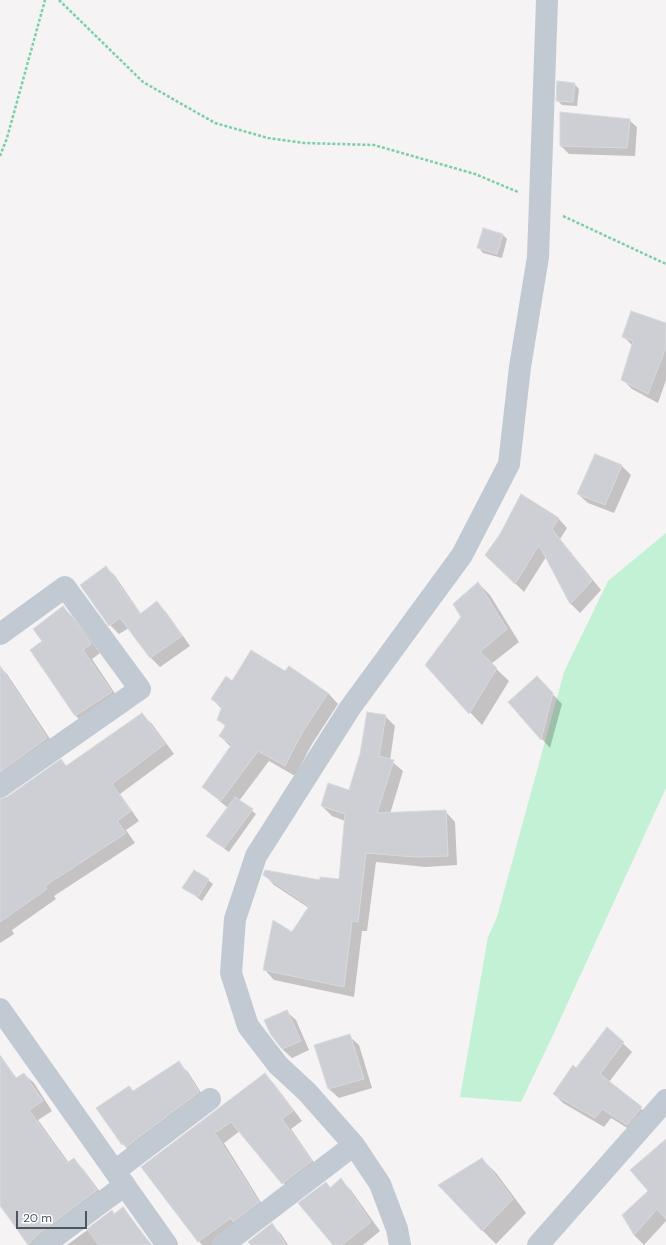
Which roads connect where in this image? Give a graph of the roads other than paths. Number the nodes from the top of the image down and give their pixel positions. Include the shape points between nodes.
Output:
1 (547, 0) edge
2 (0, 634) edge
3 (0, 787) edge
4 (0, 1009) edge
5 (210, 1099) dead end
6 (666, 1100) edge
7 (354, 1145) junction
8 (120, 1178) junction
9 (44, 1245) edge
10 (167, 1245) edge
11 (223, 1245) edge
12 (400, 1245) edge
13 (538, 1245) edge

1 - 7 street via 538,257 520,367 509,464 462,555 350,708 256,856 236,919 232,973 248,1026 278,1065
2 - 3 street via 65,587 140,689
4 - 8 street
5 - 8 street
6 - 13 street
7 - 11 street
7 - 12 street via 380,1184 397,1229
8 - 9 street
8 - 10 street

